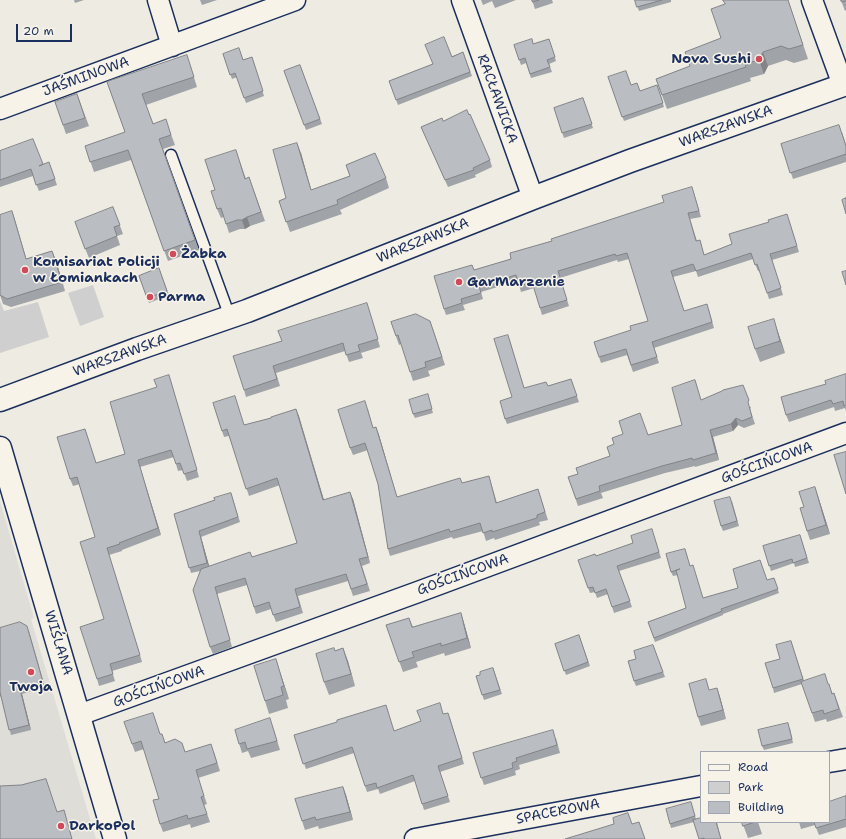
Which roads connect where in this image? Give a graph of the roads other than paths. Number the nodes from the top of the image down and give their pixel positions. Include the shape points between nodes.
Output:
1 (158, 0) edge
2 (295, 0) edge
3 (462, 0) edge
4 (812, 0) edge
5 (172, 46) junction
6 (845, 84) edge
7 (0, 109) edge
8 (171, 155) dead end
9 (533, 198) junction
10 (230, 317) junction
11 (0, 400) edge
12 (846, 433) edge
13 (0, 448) edge
14 (79, 715) junction
15 (846, 759) edge
16 (830, 762) edge
17 (700, 786) edge
18 (116, 839) edge
19 (415, 839) edge

1 - 5 street
2 - 5 street, JAŚMINOWA
3 - 9 street, RACŁAWICKA
4 - 6 street
5 - 7 street, JAŚMINOWA
6 - 9 street, WARSZAWSKA
8 - 10 lane
9 - 10 street, WARSZAWSKA
10 - 11 street, WARSZAWSKA
12 - 14 street, GOŚCIŃCOWA
13 - 14 street, WIŚLANA
14 - 18 street, WIŚLANA
15 - 16 street
17 - 19 street, SPACEROWA

